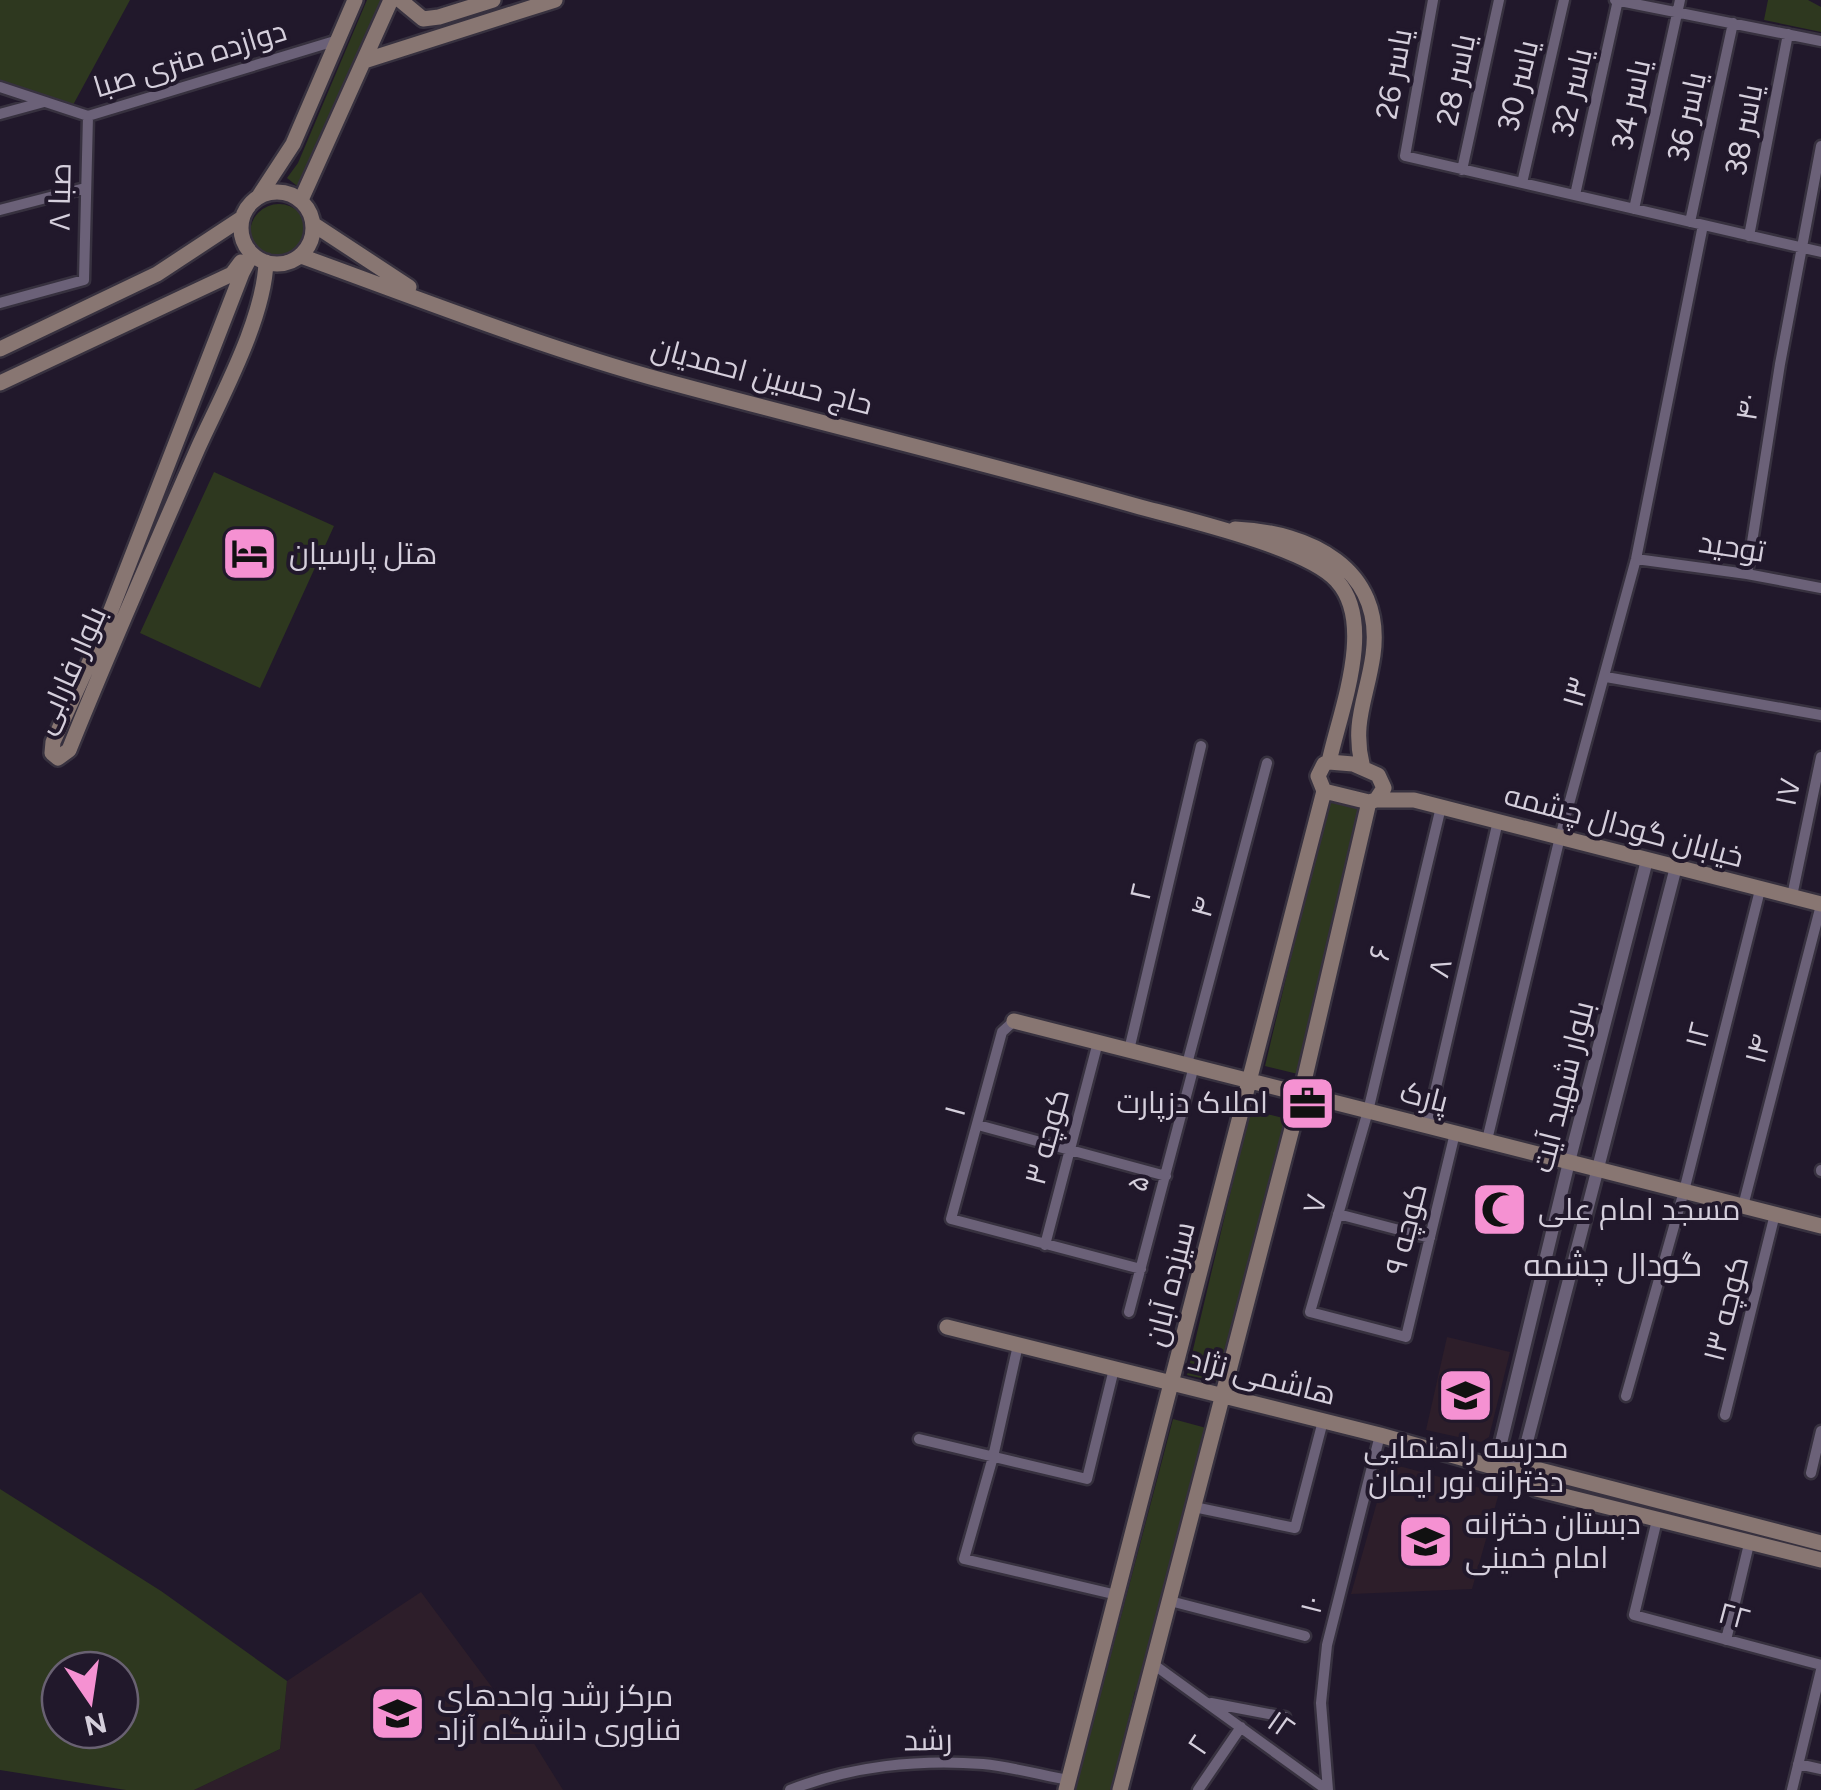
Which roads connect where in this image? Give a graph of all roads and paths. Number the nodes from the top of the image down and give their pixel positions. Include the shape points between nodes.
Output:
1 (355, 0) edge
2 (391, 0) edge
3 (400, 0) edge
4 (494, 0) edge
5 (555, 0) edge
6 (1434, 0) edge
7 (1498, 0) edge
8 (1564, 0) edge
9 (1617, 0) edge
10 (1678, 6) edge
11 (1732, 23) junction
12 (1788, 34) junction
13 (338, 40) junction
14 (1821, 41) edge
15 (367, 60) junction
16 (0, 88) edge
17 (45, 102) junction
18 (0, 114) edge
19 (88, 116) junction
20 (1821, 146) edge
21 (1462, 170) junction
22 (1522, 183) junction
23 (85, 188) junction
24 (259, 196) junction
25 (1575, 196) junction
26 (301, 200) junction
27 (1634, 209) junction
28 (0, 210) edge
29 (242, 218) junction
30 (1690, 222) junction
31 (314, 224) junction
32 (1703, 225) junction
33 (1749, 236) junction
34 (1800, 248) junction
35 (1821, 252) edge
36 (256, 256) junction
37 (300, 256) junction
38 (0, 304) edge
39 (438, 305) junction
40 (0, 349) edge
41 (204, 373) junction
42 (228, 382) junction
43 (0, 383) edge
44 (1216, 528) junction
45 (1636, 559) junction
46 (1747, 574) junction
47 (1821, 588) edge
48 (104, 645) junction
49 (1606, 678) junction
50 (1821, 715) edge
51 (1201, 746) dead end
52 (1821, 757) edge
53 (1329, 762) junction
54 (1267, 763) dead end
55 (1363, 768) junction
56 (1382, 780) junction
57 (1818, 781) edge
58 (1324, 791) junction
59 (1414, 800) junction
60 (1373, 801) junction
61 (1442, 807) junction
62 (1498, 822) junction
63 (1560, 837) junction
64 (1648, 860) junction
65 (1676, 867) junction
66 (1760, 890) junction
67 (1792, 896) junction
68 (1821, 904) edge
69 (1014, 1021) joint
70 (1098, 1042) junction
71 (1130, 1050) junction
72 (1190, 1065) junction
73 (1251, 1080) junction
74 (1302, 1094) junction
75 (1368, 1111) junction
76 (978, 1125) junction
77 (1428, 1126) junction
78 (1455, 1133) junction
79 (1487, 1140) junction
80 (1068, 1150) junction
81 (1568, 1162) junction
82 (1597, 1169) junction
83 (1166, 1176) junction
84 (1684, 1192) junction
85 (1743, 1206) junction
86 (1338, 1214) junction
87 (1775, 1214) junction
88 (1821, 1226) edge
89 (1430, 1238) junction
90 (1045, 1245) junction
91 (1141, 1269) junction
92 (1129, 1312) dead end
93 (947, 1327) dead end
94 (1406, 1336) joint
95 (1018, 1345) junction
96 (1114, 1369) junction
97 (1173, 1384) junction
98 (1224, 1396) junction
99 (1626, 1396) dead end
100 (1726, 1415) dead end
101 (1323, 1421) junction
102 (1821, 1431) edge
103 (1380, 1435) junction
104 (919, 1439) dead end
105 (993, 1456) junction
106 (1504, 1470) junction
107 (1811, 1472) dead end
108 (1194, 1506) junction
109 (1657, 1520) junction
110 (1821, 1543) edge
111 (1750, 1544) junction
112 (1821, 1560) edge
113 (1117, 1595) junction
114 (1170, 1601) junction
115 (1305, 1636) dead end
116 (1726, 1640) junction
117 (1153, 1664) junction
118 (1821, 1667) edge
119 (1205, 1702) junction
120 (1285, 1716) dead end
121 (1241, 1727) junction
122 (1798, 1764) junction
123 (1821, 1769) edge
124 (1067, 1785) edge
125 (790, 1790) edge
126 (1120, 1790) edge
127 (1198, 1790) edge
128 (1328, 1790) edge
129 (1792, 1790) edge

1 - 13 main road
2 - 15 main road
3 - 4 main road via 423,18
5 - 15 main road
6 - 21 street, یاسر 26 via 1405,156
7 - 21 street, یاسر 28
8 - 22 street, یاسر 30
9 - 10 street
9 - 25 street, یاسر 32
10 - 11 street
10 - 27 street, یاسر 34
11 - 12 street
11 - 30 street, یاسر 36
12 - 14 street
12 - 33 street, یاسر 38
13 - 19 street, دوازده متری صبا
13 - 24 main road via 293,144
15 - 26 main road
16 - 17 street, دوازده متری صبا
17 - 18 street
17 - 19 street, دوازده متری صبا
19 - 23 street, صبا ۸
20 - 34 street, ۴۰
21 - 22 street
22 - 25 street
23 - 28 street
23 - 38 street, صبا ۸ via 84,280
24 - 26 main road via 282,192
24 - 29 main road
25 - 27 street
26 - 31 main road
27 - 30 street
29 - 36 main road via 241,235
29 - 40 main road via 156,274
30 - 32 street
31 - 37 main road
31 - 39 main road
32 - 33 street
32 - 45 street, ۱۳
33 - 34 street
34 - 35 street
34 - 46 street, ۴۰
36 - 37 main road via 284,264
36 - 41 main road, بلوار فارابی via 242,273
36 - 42 main road, بلوار فارابی via 265,288
36 - 43 main road via 232,274
37 - 39 main road, حاج حسین احمدیان
39 - 44 main road, حاج حسین احمدیان via 501,332 664,380
41 - 42 main road
41 - 48 main road, بلوار فارابی
42 - 48 main road, بلوار فارابی
44 - 53 main road, حاج حسین احمدیان via 1323,568 1348,596 1355,645
44 - 55 main road, حاج حسین احمدیان via 1291,538 1338,561 1356,579 1372,613 1374,636 1356,733
45 - 46 street, توحید
45 - 49 street, ۱۳
46 - 47 street, توحید
48 - 48 main road, بلوار فارابی via 54,742 58,758 69,750
49 - 50 street
49 - 63 street, ۱۳
51 - 71 street, ۲
52 - 57 street, ۱۷
53 - 55 main road
53 - 58 main road, حاج حسین احمدیان via 1318,776
54 - 72 street, ۴
55 - 56 main road
56 - 59 main road
56 - 60 main road
57 - 67 street, ۱۷
58 - 60 main road
58 - 73 main road, سیزده آبان
59 - 60 main road
59 - 61 main road, خیابان گودال چشمه
60 - 74 main road
61 - 62 main road, خیابان گودال چشمه
61 - 75 street, ۶
62 - 63 main road, خیابان گودال چشمه
62 - 77 street, ۸
63 - 64 main road, خیابان گودال چشمه
63 - 79 street
64 - 65 main road, خیابان گودال چشمه
64 - 81 street, بلوار شهید آیت
65 - 66 main road, خیابان گودال چشمه
65 - 82 street, بلوار شهید آیت
66 - 67 main road, خیابان گودال چشمه
66 - 84 street, ۱۲
67 - 68 main road, خیابان گودال چشمه
68 - 85 street, ۱۴
69 - 70 main road, پارک
69 - 76 street, ۱ via 1002,1032
70 - 71 main road, پارک
70 - 80 street, کوچه ۳
71 - 72 main road, پارک
72 - 73 main road, پارک
72 - 83 street, ۵
73 - 74 main road, پارک
73 - 97 main road, سیزده آبان
74 - 75 main road, پارک
74 - 98 main road
75 - 77 main road, پارک
75 - 86 street, ۷
76 - 80 street
76 - 90 street, ۱ via 951,1219
77 - 78 main road, پارک
78 - 79 main road, پارک
78 - 89 street, کوچه ۹
79 - 81 main road, پارک
80 - 83 street
80 - 90 street, کوچه ۳
81 - 82 main road, پارک
81 - 106 street, بلوار شهید آیت via 1499,1450
82 - 84 main road, پارک
82 - 106 street, بلوار شهید آیت via 1523,1457
83 - 91 street, ۵
84 - 85 main road, پارک
84 - 99 street, ۱۲
85 - 87 main road, پارک
86 - 89 street
86 - 94 street, ۷ via 1310,1312
87 - 88 main road, پارک
87 - 100 street, کوچه ۱۳
89 - 94 street, کوچه ۹
90 - 91 street
91 - 92 street, ۵
93 - 95 main road, هاشمی نژاد
95 - 96 main road, هاشمی نژاد
95 - 105 street
96 - 97 main road, هاشمی نژاد
96 - 105 street via 1087,1478
97 - 98 main road, هاشمی نژاد
97 - 113 main road, سیزده آبان
98 - 101 main road, هاشمی نژاد
98 - 108 main road
101 - 103 main road, هاشمی نژاد
101 - 108 street via 1295,1528
102 - 107 street
103 - 106 main road, هاشمی نژاد
103 - 128 street, ۱۰ via 1328,1644 1320,1703
104 - 105 street
105 - 113 street via 964,1560
106 - 109 main road, هاشمی نژاد via 1536,1489
106 - 110 main road, هاشمی نژاد via 1540,1470
108 - 114 main road
109 - 111 main road, هاشمی نژاد
109 - 116 street, ۲۲ via 1634,1615
111 - 112 main road, هاشمی نژاد
111 - 116 street
113 - 124 main road, سیزده آبان
114 - 115 street, ۱۰
114 - 117 main road
116 - 118 street, ۲۲
117 - 119 street, ۱۲
117 - 126 main road
118 - 122 street
119 - 120 street, ۱۲
119 - 121 street, ۱۲
121 - 127 street, ۲
121 - 128 street, ۱۲
122 - 123 street
122 - 129 street
124 - 125 street, رشد via 985,1764 900,1764

